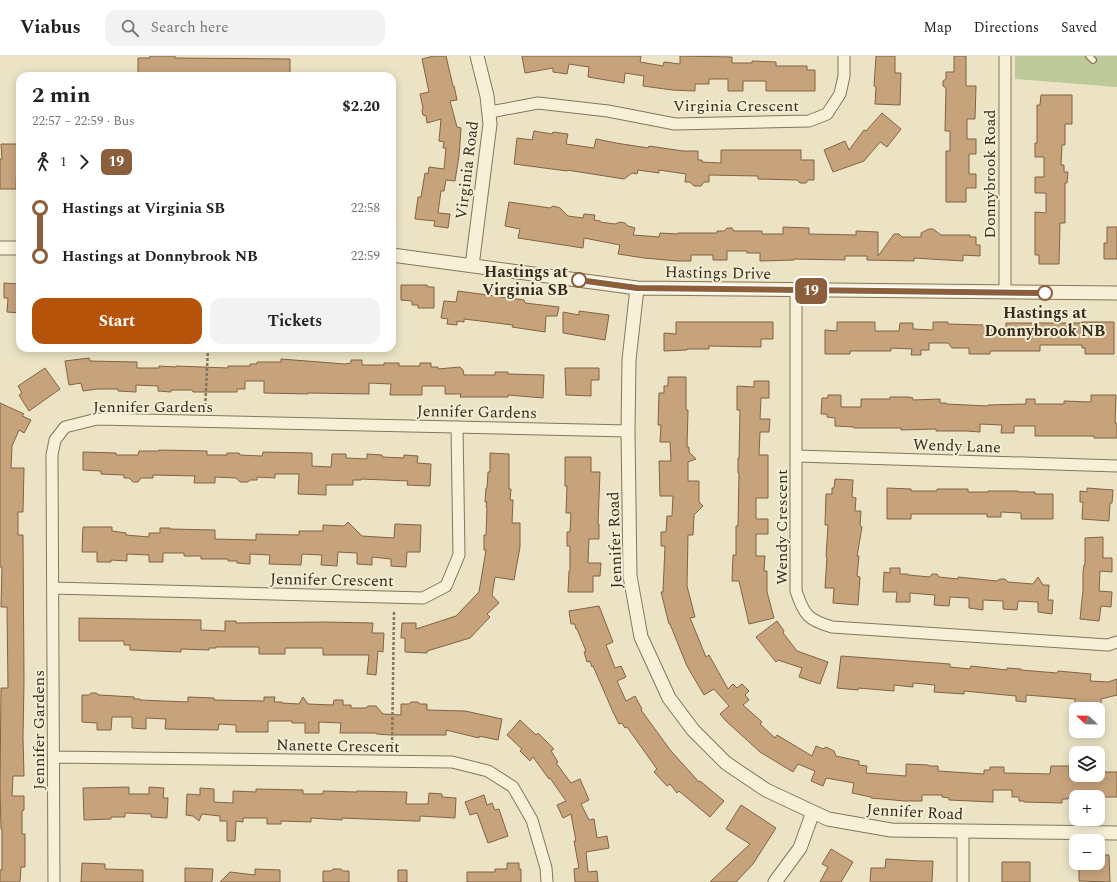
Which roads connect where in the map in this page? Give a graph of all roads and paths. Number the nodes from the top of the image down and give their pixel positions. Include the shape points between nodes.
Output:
1 (477, 56) edge
2 (844, 56) edge
3 (1005, 56) edge
4 (490, 112) junction
5 (0, 248) edge
6 (16, 248) edge
7 (396, 256) edge
8 (472, 266) junction
9 (637, 288) junction
10 (796, 290) junction
11 (1005, 292) junction
12 (1117, 293) edge
13 (208, 352) edge
14 (205, 421) junction
15 (457, 427) junction
16 (628, 431) junction
17 (796, 456) junction
18 (1117, 466) edge
19 (53, 588) junction
20 (394, 611) dead end
21 (1117, 642) edge
22 (392, 750) dead end
23 (54, 757) junction
24 (813, 812) junction
25 (963, 831) junction
26 (1117, 834) edge
27 (54, 882) edge
28 (547, 882) edge
29 (775, 882) edge
30 (963, 882) edge

1 - 4 street, Virginia Road
2 - 4 street, Virginia Crescent via 844,76 840,94 827,114 809,121 675,124 608,111 538,102
3 - 11 street, Donnybrook Road
4 - 8 street, Virginia Road
5 - 6 street
7 - 8 street, Hastings Drive
8 - 9 street, Hastings Drive
9 - 10 street, Hastings Drive
9 - 16 street, Jennifer Road via 629,360
10 - 11 street, Hastings Drive
10 - 17 street, Wendy Crescent
11 - 12 street, Hastings Drive
13 - 14 path
14 - 15 street, Jennifer Gardens
14 - 19 street, Jennifer Gardens via 97,419 65,427 55,440 52,455
15 - 16 street, Jennifer Gardens
15 - 19 street, Jennifer Crescent via 459,555 446,586 423,598
16 - 24 street, Jennifer Road via 630,576 641,638 669,698 693,730 726,763 766,790
17 - 18 street, Wendy Lane
17 - 21 street, Wendy Crescent via 796,591 802,608 812,620 832,628 1108,645
19 - 23 street, Jennifer Gardens
20 - 22 path
23 - 27 street, Jennifer Gardens
23 - 28 street, Nanette Crescent via 452,762 488,771 513,787 532,820 546,868
24 - 25 street, Jennifer Road via 828,819 891,830
24 - 29 street via 800,848
25 - 26 street, Jennifer Road
25 - 30 street

